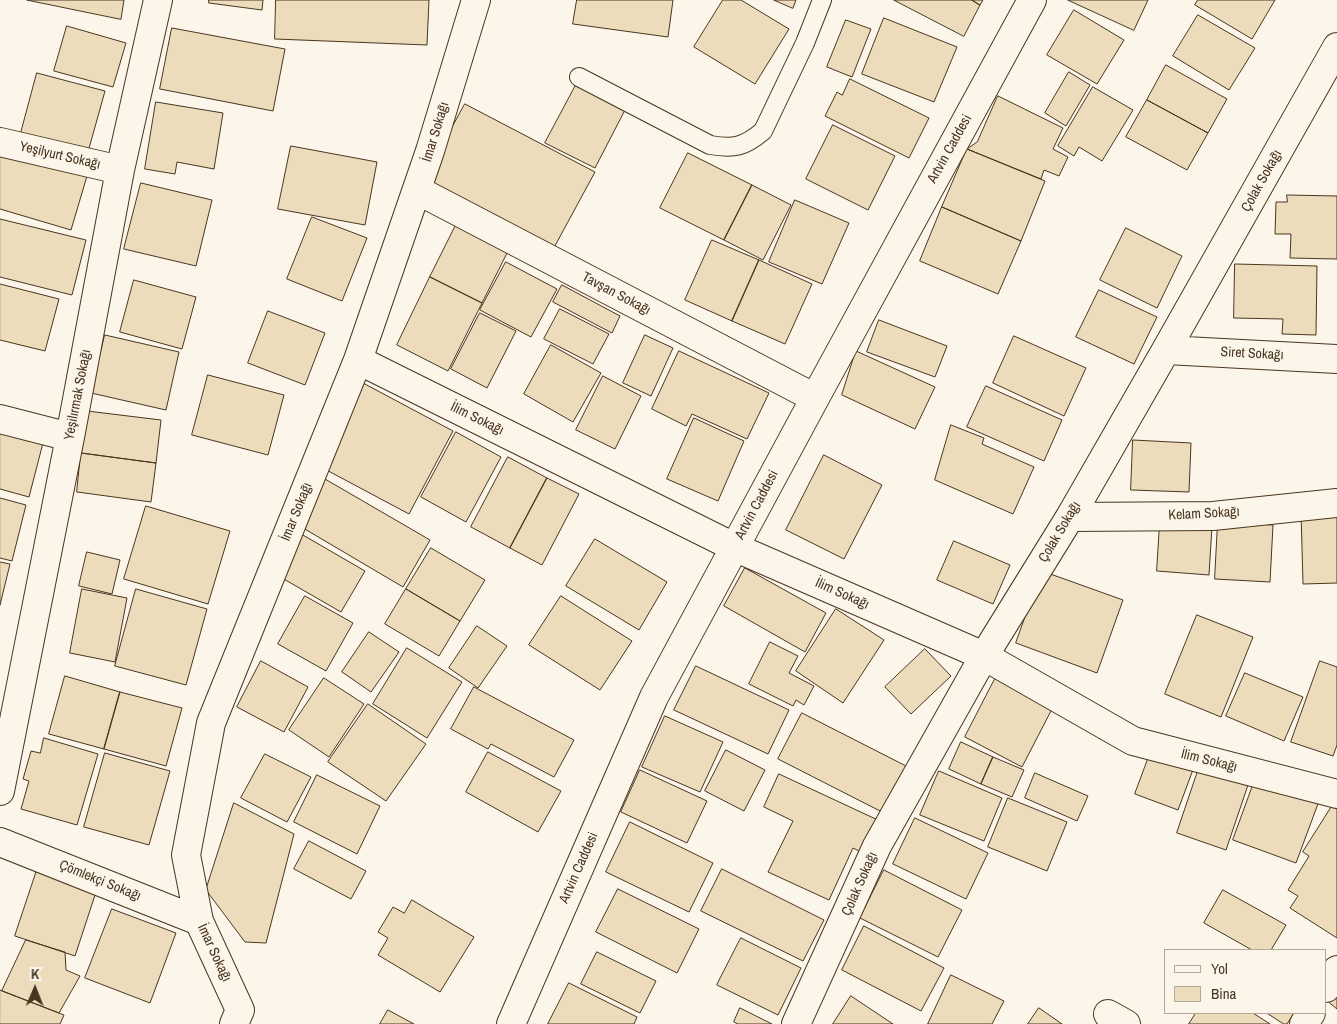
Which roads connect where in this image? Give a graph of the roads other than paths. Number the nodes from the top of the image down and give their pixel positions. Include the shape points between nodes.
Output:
1 (158, 0) edge
2 (476, 0) edge
3 (822, 0) edge
4 (1032, 0) edge
5 (1337, 47) edge
6 (579, 77) dead end
7 (0, 142) edge
8 (120, 170) junction
9 (417, 190) junction
10 (1166, 350) junction
11 (1337, 359) edge
12 (358, 360) junction
13 (815, 398) junction
14 (0, 419) edge
15 (70, 436) junction
16 (1337, 503) edge
17 (1070, 517) junction
18 (734, 547) junction
19 (984, 656) junction
20 (0, 791) edge
21 (1337, 794) edge
22 (0, 842) edge
23 (199, 921) junction
24 (1337, 970) edge
25 (1327, 986) edge
26 (234, 1024) edge
27 (511, 1024) edge
28 (796, 1024) edge

1 - 8 street, Yeşilırmak Sokağı
2 - 9 street, İmar Sokağı
3 - 6 lane via 763,131 740,145 725,148 710,145
4 - 13 street, Artvin Caddesi
5 - 10 street, Çolak Sokağı
7 - 8 street, Yeşilyurt Sokağı
8 - 15 street, Yeşilırmak Sokağı
9 - 12 street, İmar Sokağı
9 - 13 street, Tavşan Sokağı
10 - 11 street, Siret Sokağı
10 - 17 street, Çolak Sokağı
12 - 18 street, İlim Sokağı
12 - 23 street, İmar Sokağı via 211,723 186,855
13 - 18 street, Artvin Caddesi
14 - 15 street
15 - 20 street, Yeşilırmak Sokağı
16 - 17 street, Kelam Sokağı via 1213,516
17 - 19 street, Çolak Sokağı
18 - 19 street, İlim Sokağı
18 - 27 street, Artvin Caddesi via 654,697
19 - 21 street, İlim Sokağı via 1132,741
19 - 28 street, Çolak Sokağı via 877,846
22 - 23 street, Çömlekçi Sokağı
23 - 26 street, İmar Sokağı via 240,1010
24 - 25 street

